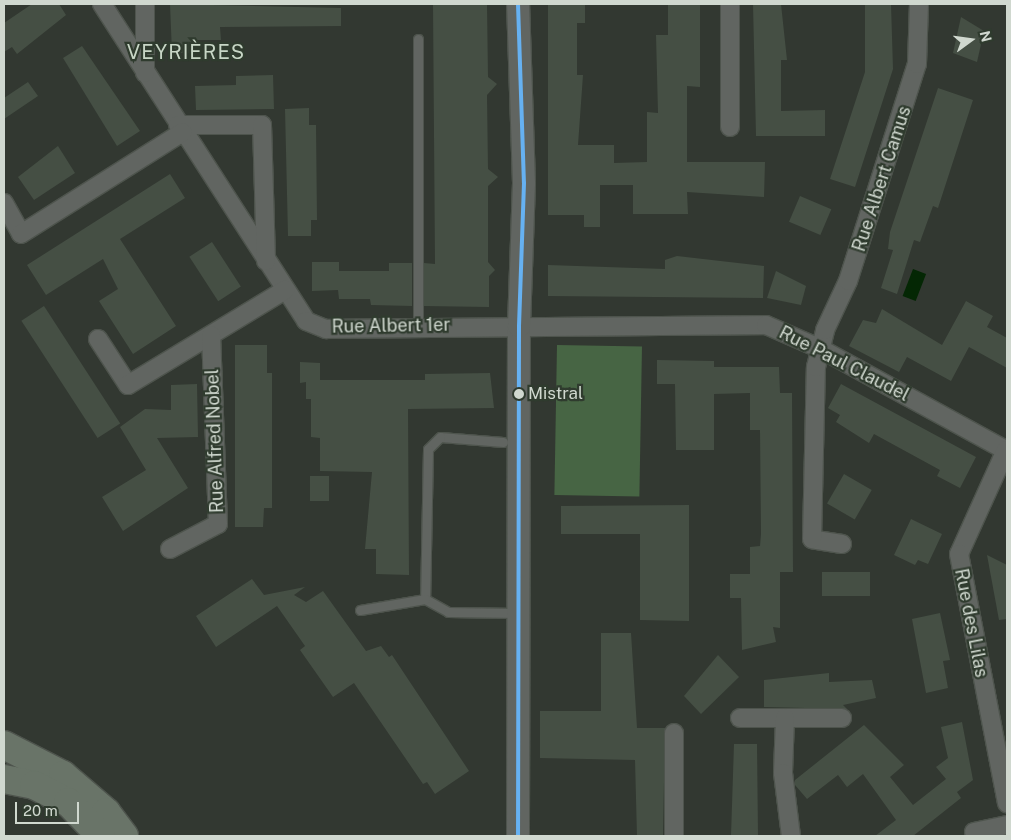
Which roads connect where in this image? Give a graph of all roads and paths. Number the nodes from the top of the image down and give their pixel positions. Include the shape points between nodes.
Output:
1 (102, 4) edge
2 (145, 4) edge
3 (518, 4) edge
4 (730, 4) edge
5 (918, 4) edge
6 (418, 39) dead end
7 (145, 73) junction
8 (730, 127) dead end
9 (180, 128) junction
10 (4, 203) edge
11 (266, 262) junction
12 (286, 290) junction
13 (418, 326) junction
14 (519, 326) junction
15 (211, 335) junction
16 (98, 339) dead end
17 (819, 348) junction
18 (502, 442) dead end
19 (1007, 450) edge
20 (842, 544) dead end
21 (170, 549) dead end
22 (425, 599) junction
23 (360, 610) dead end
24 (519, 613) junction
25 (740, 718) dead end
26 (785, 718) junction
27 (842, 718) dead end
28 (674, 733) dead end
29 (4, 745) edge
30 (4, 779) edge
31 (1007, 803) edge
32 (1007, 824) edge
33 (974, 832) dead end
34 (101, 836) edge
35 (124, 836) edge
36 (518, 836) edge
37 (674, 836) edge
38 (791, 836) edge

1 - 7 street, Rue Albert 1er
2 - 7 street
3 - 14 street via 524,183
4 - 8 street
5 - 17 street, Rue Albert Camus via 917,64 903,113 848,281
6 - 13 lane
7 - 9 street, Rue Albert 1er
9 - 10 street via 21,234
9 - 11 street, Rue Albert 1er
9 - 11 street via 262,125
11 - 12 street, Rue Albert 1er
12 - 13 street, Rue Albert 1er via 306,321 326,329
12 - 15 street, Rue Alfred Nobel
13 - 14 street, Rue Albert 1er
14 - 17 street, Rue Paul Claudel via 766,326
14 - 24 street
15 - 16 street, Rue Alfred Nobel via 128,385
15 - 21 street, Rue Alfred Nobel via 218,524
17 - 19 street, Rue Paul Claudel
17 - 20 street, Rue Albert Camus via 814,384 812,539
18 - 22 lane via 440,436 428,449
19 - 31 street, Rue des Lilas via 959,554
22 - 23 lane
22 - 24 lane via 448,612
24 - 36 street
25 - 26 street
26 - 27 street
26 - 38 street via 783,773
28 - 37 street
29 - 35 highway via 63,775 106,812
30 - 34 highway via 34,785 68,802
32 - 33 street

